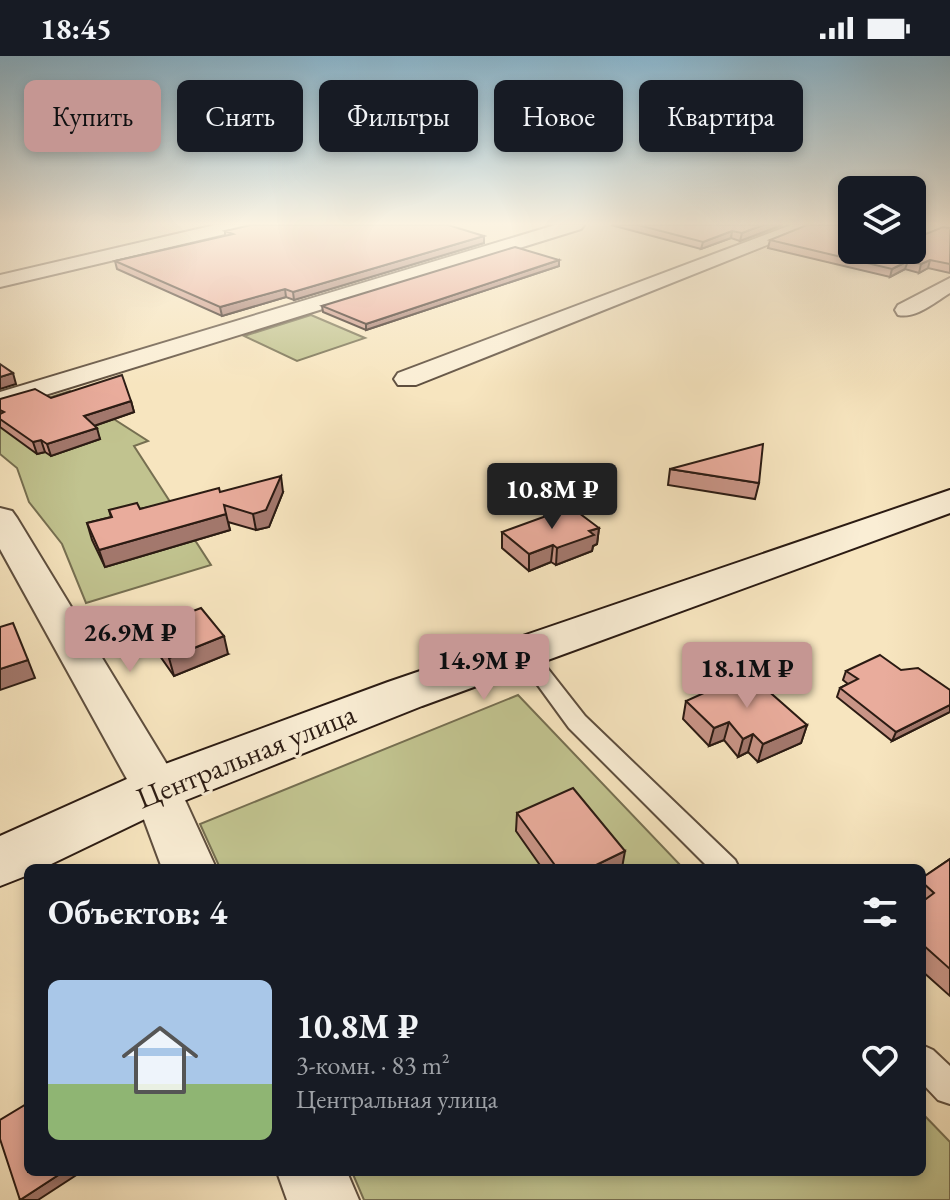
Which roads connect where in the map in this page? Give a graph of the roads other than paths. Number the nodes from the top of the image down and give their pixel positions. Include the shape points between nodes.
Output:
1 (401, 278) edge
2 (669, 278) edge
3 (950, 284) edge
4 (906, 310) dead end
5 (407, 379) dead end
6 (0, 401) edge
7 (950, 501) edge
8 (1, 520) edge
9 (523, 651) junction
10 (157, 789) junction
11 (0, 862) edge
12 (187, 864) edge
13 (722, 864) edge
14 (926, 1065) edge
15 (950, 1088) edge
16 (314, 1176) edge
17 (323, 1200) edge

1 - 6 street
2 - 5 street
3 - 4 street
7 - 9 main road, Центральная улица
8 - 10 street
9 - 10 main road, Центральная улица
9 - 13 lane via 577,722
10 - 11 main road, Центральная улица
10 - 12 street
14 - 15 lane
16 - 17 street

